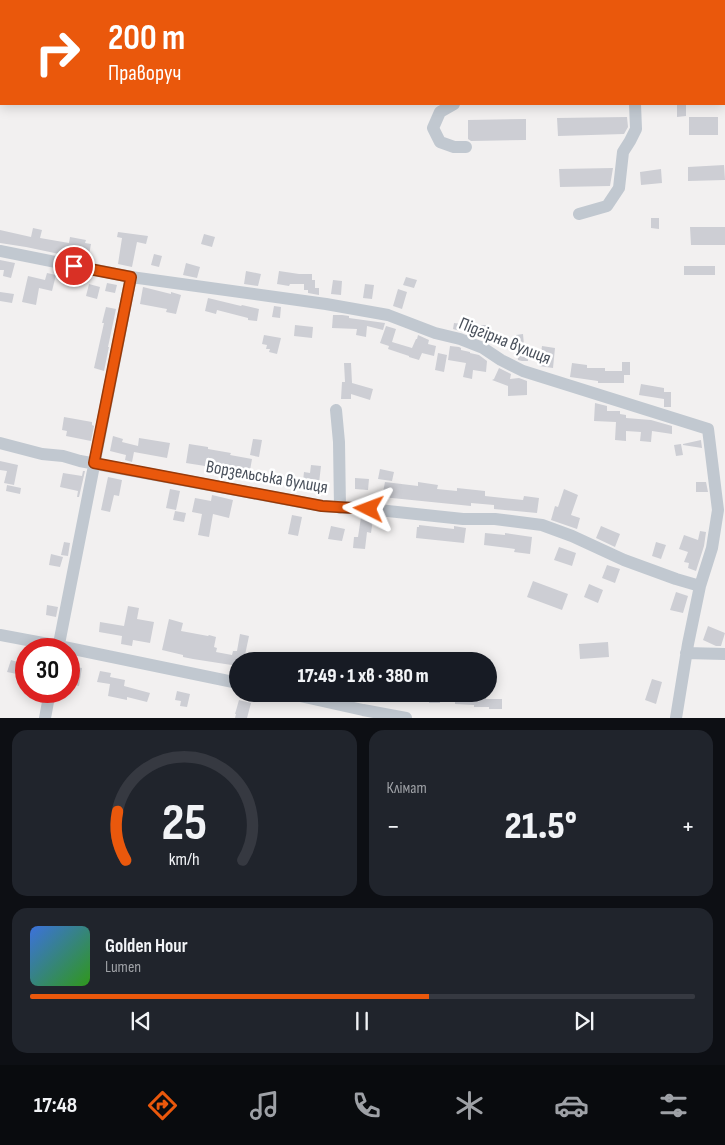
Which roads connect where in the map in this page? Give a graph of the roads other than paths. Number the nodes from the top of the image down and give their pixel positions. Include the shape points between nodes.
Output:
1 (452, 105) edge
2 (635, 105) edge
3 (466, 147) dead end
4 (579, 214) dead end
5 (0, 251) edge
6 (131, 277) junction
7 (336, 410) dead end
8 (0, 443) edge
9 (94, 463) junction
10 (340, 508) junction
11 (722, 510) edge
12 (700, 586) junction
13 (0, 635) edge
14 (15, 638) edge
15 (60, 638) edge
16 (80, 651) edge
17 (686, 653) junction
18 (725, 654) edge
19 (229, 681) edge
20 (327, 702) edge
21 (48, 703) edge
22 (45, 718) edge
23 (406, 718) edge
24 (676, 718) edge

1 - 3 street via 440,112 433,128 440,142
2 - 4 street via 636,129 623,152 619,188 607,206
5 - 6 street, Підгірна вулиця
6 - 9 street
6 - 11 street, Підгірна вулиця via 388,315 435,334 483,348 523,370 708,429
7 - 10 street via 340,442
8 - 9 street, Ворзельська вулиця
9 - 10 street, Ворзельська вулиця
9 - 15 street
10 - 12 street, Ворзельська вулиця via 542,525 624,560
11 - 12 street, Підгірна вулиця
12 - 17 street, Підгірна вулиця
13 - 14 street
16 - 19 street
17 - 18 street
17 - 24 street, Підгірна вулиця
20 - 23 street
21 - 22 street

